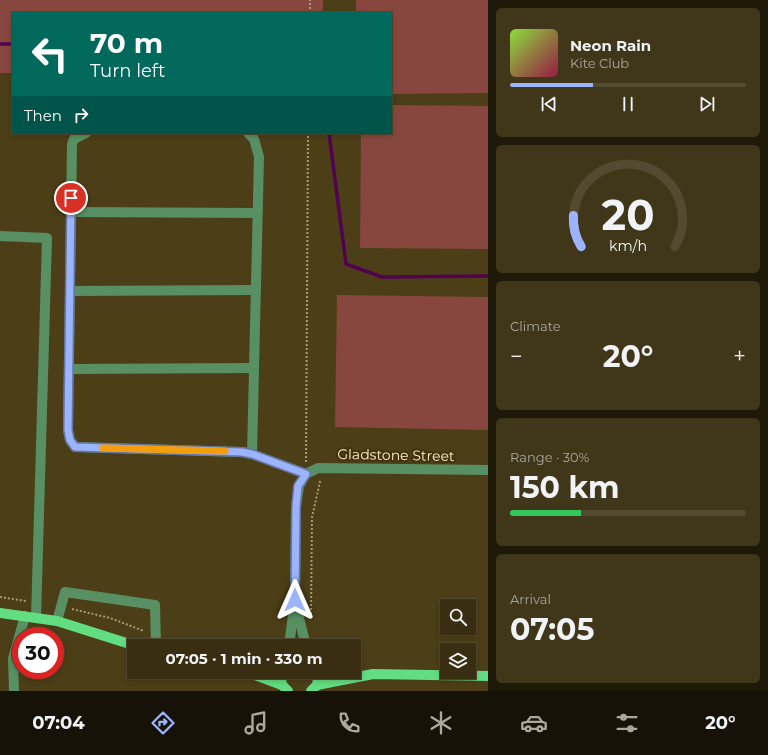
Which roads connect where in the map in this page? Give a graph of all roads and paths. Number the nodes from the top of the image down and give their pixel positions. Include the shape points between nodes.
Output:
1 (310, 0) edge
2 (310, 12) edge
3 (84, 134) edge
4 (249, 134) edge
5 (308, 134) edge
6 (70, 212) junction
7 (257, 212) junction
8 (0, 236) edge
9 (255, 290) junction
10 (70, 291) junction
11 (254, 368) junction
12 (69, 369) junction
13 (252, 454) junction
14 (488, 470) edge
15 (306, 474) junction
16 (0, 597) edge
17 (295, 600) junction
18 (37, 603) junction
19 (61, 607) junction
20 (0, 613) edge
21 (25, 616) junction
22 (310, 617) dead end
23 (36, 618) junction
24 (57, 621) junction
25 (152, 639) edge
26 (156, 639) edge
27 (290, 639) edge
28 (304, 639) edge
29 (127, 643) edge
30 (361, 672) edge
31 (373, 674) junction
32 (488, 676) edge
33 (263, 679) edge
34 (317, 679) edge
35 (285, 688) edge
36 (313, 689) edge
37 (14, 691) edge

1 - 2 path
3 - 6 street via 74,139 72,144
4 - 7 street via 254,139 259,157
5 - 15 path
6 - 7 street
6 - 10 street
7 - 9 street
8 - 18 street via 47,238
9 - 10 street
9 - 11 street
10 - 12 street
11 - 12 street
11 - 13 street
12 - 13 street via 68,430 75,447 232,451
13 - 15 street
14 - 15 street, Gladstone Street via 318,468
15 - 17 street via 298,486 296,507
15 - 22 path via 320,482 312,518
16 - 18 path
17 - 27 street
17 - 28 street
18 - 23 street
19 - 24 street
19 - 25 path via 110,618
19 - 26 street via 65,592 155,605
20 - 21 main road
21 - 23 main road
21 - 37 street via 13,658
23 - 24 main road
24 - 29 main road
30 - 31 main road
31 - 32 main road
31 - 36 main road via 339,679
33 - 35 main road
34 - 36 main road

